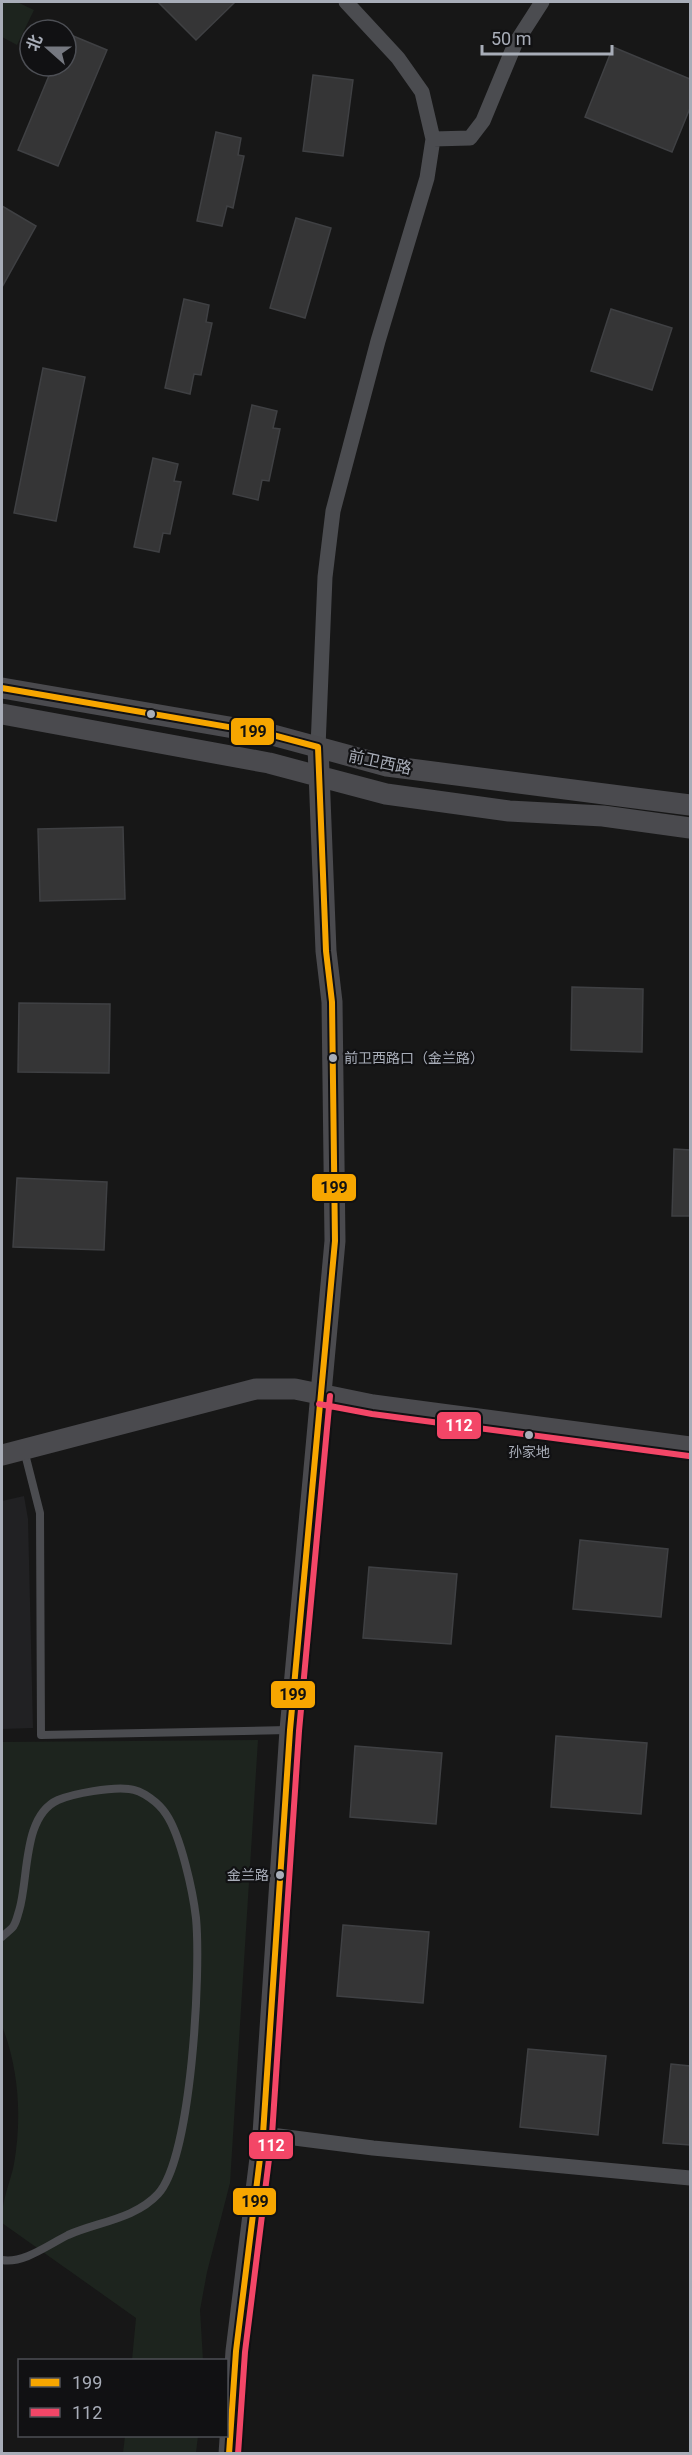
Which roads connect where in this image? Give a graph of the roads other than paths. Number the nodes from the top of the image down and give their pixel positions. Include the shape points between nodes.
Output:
1 (346, 2) edge
2 (542, 2) edge
3 (433, 139) junction
4 (2, 688) edge
5 (2, 718) edge
6 (318, 747) junction
7 (318, 776) junction
8 (690, 805) edge
9 (690, 828) edge
10 (321, 1395) junction
11 (690, 1447) edge
12 (23, 1449) junction
13 (2, 1455) edge
14 (290, 1730) junction
15 (2, 1936) edge
16 (263, 2134) junction
17 (690, 2178) edge
18 (2, 2260) edge
19 (229, 2454) edge

1 - 3 street via 398,58 422,92
2 - 3 street via 515,44 483,122 470,138
3 - 6 street via 427,178 333,511 325,577
4 - 6 street, 前卫西路 via 269,734
5 - 7 street, 前卫西路 via 269,763
6 - 7 street
6 - 8 street, 前卫西路 via 387,766
7 - 9 street, 前卫西路 via 386,794 509,811 603,816
7 - 10 street via 332,1002 335,1240
10 - 11 street via 384,1407
10 - 12 street via 295,1389 256,1389
10 - 14 street
12 - 13 street
12 - 14 lane via 40,1513 41,1735
14 - 16 street
15 - 18 lane via 14,1927 21,1904 33,1828 42,1812 57,1800 99,1790 131,1789 149,1797 166,1814 184,1857 196,1918 196,2021 173,2165 160,2193 147,2204 13,2262
16 - 17 street
16 - 19 street via 236,2351

